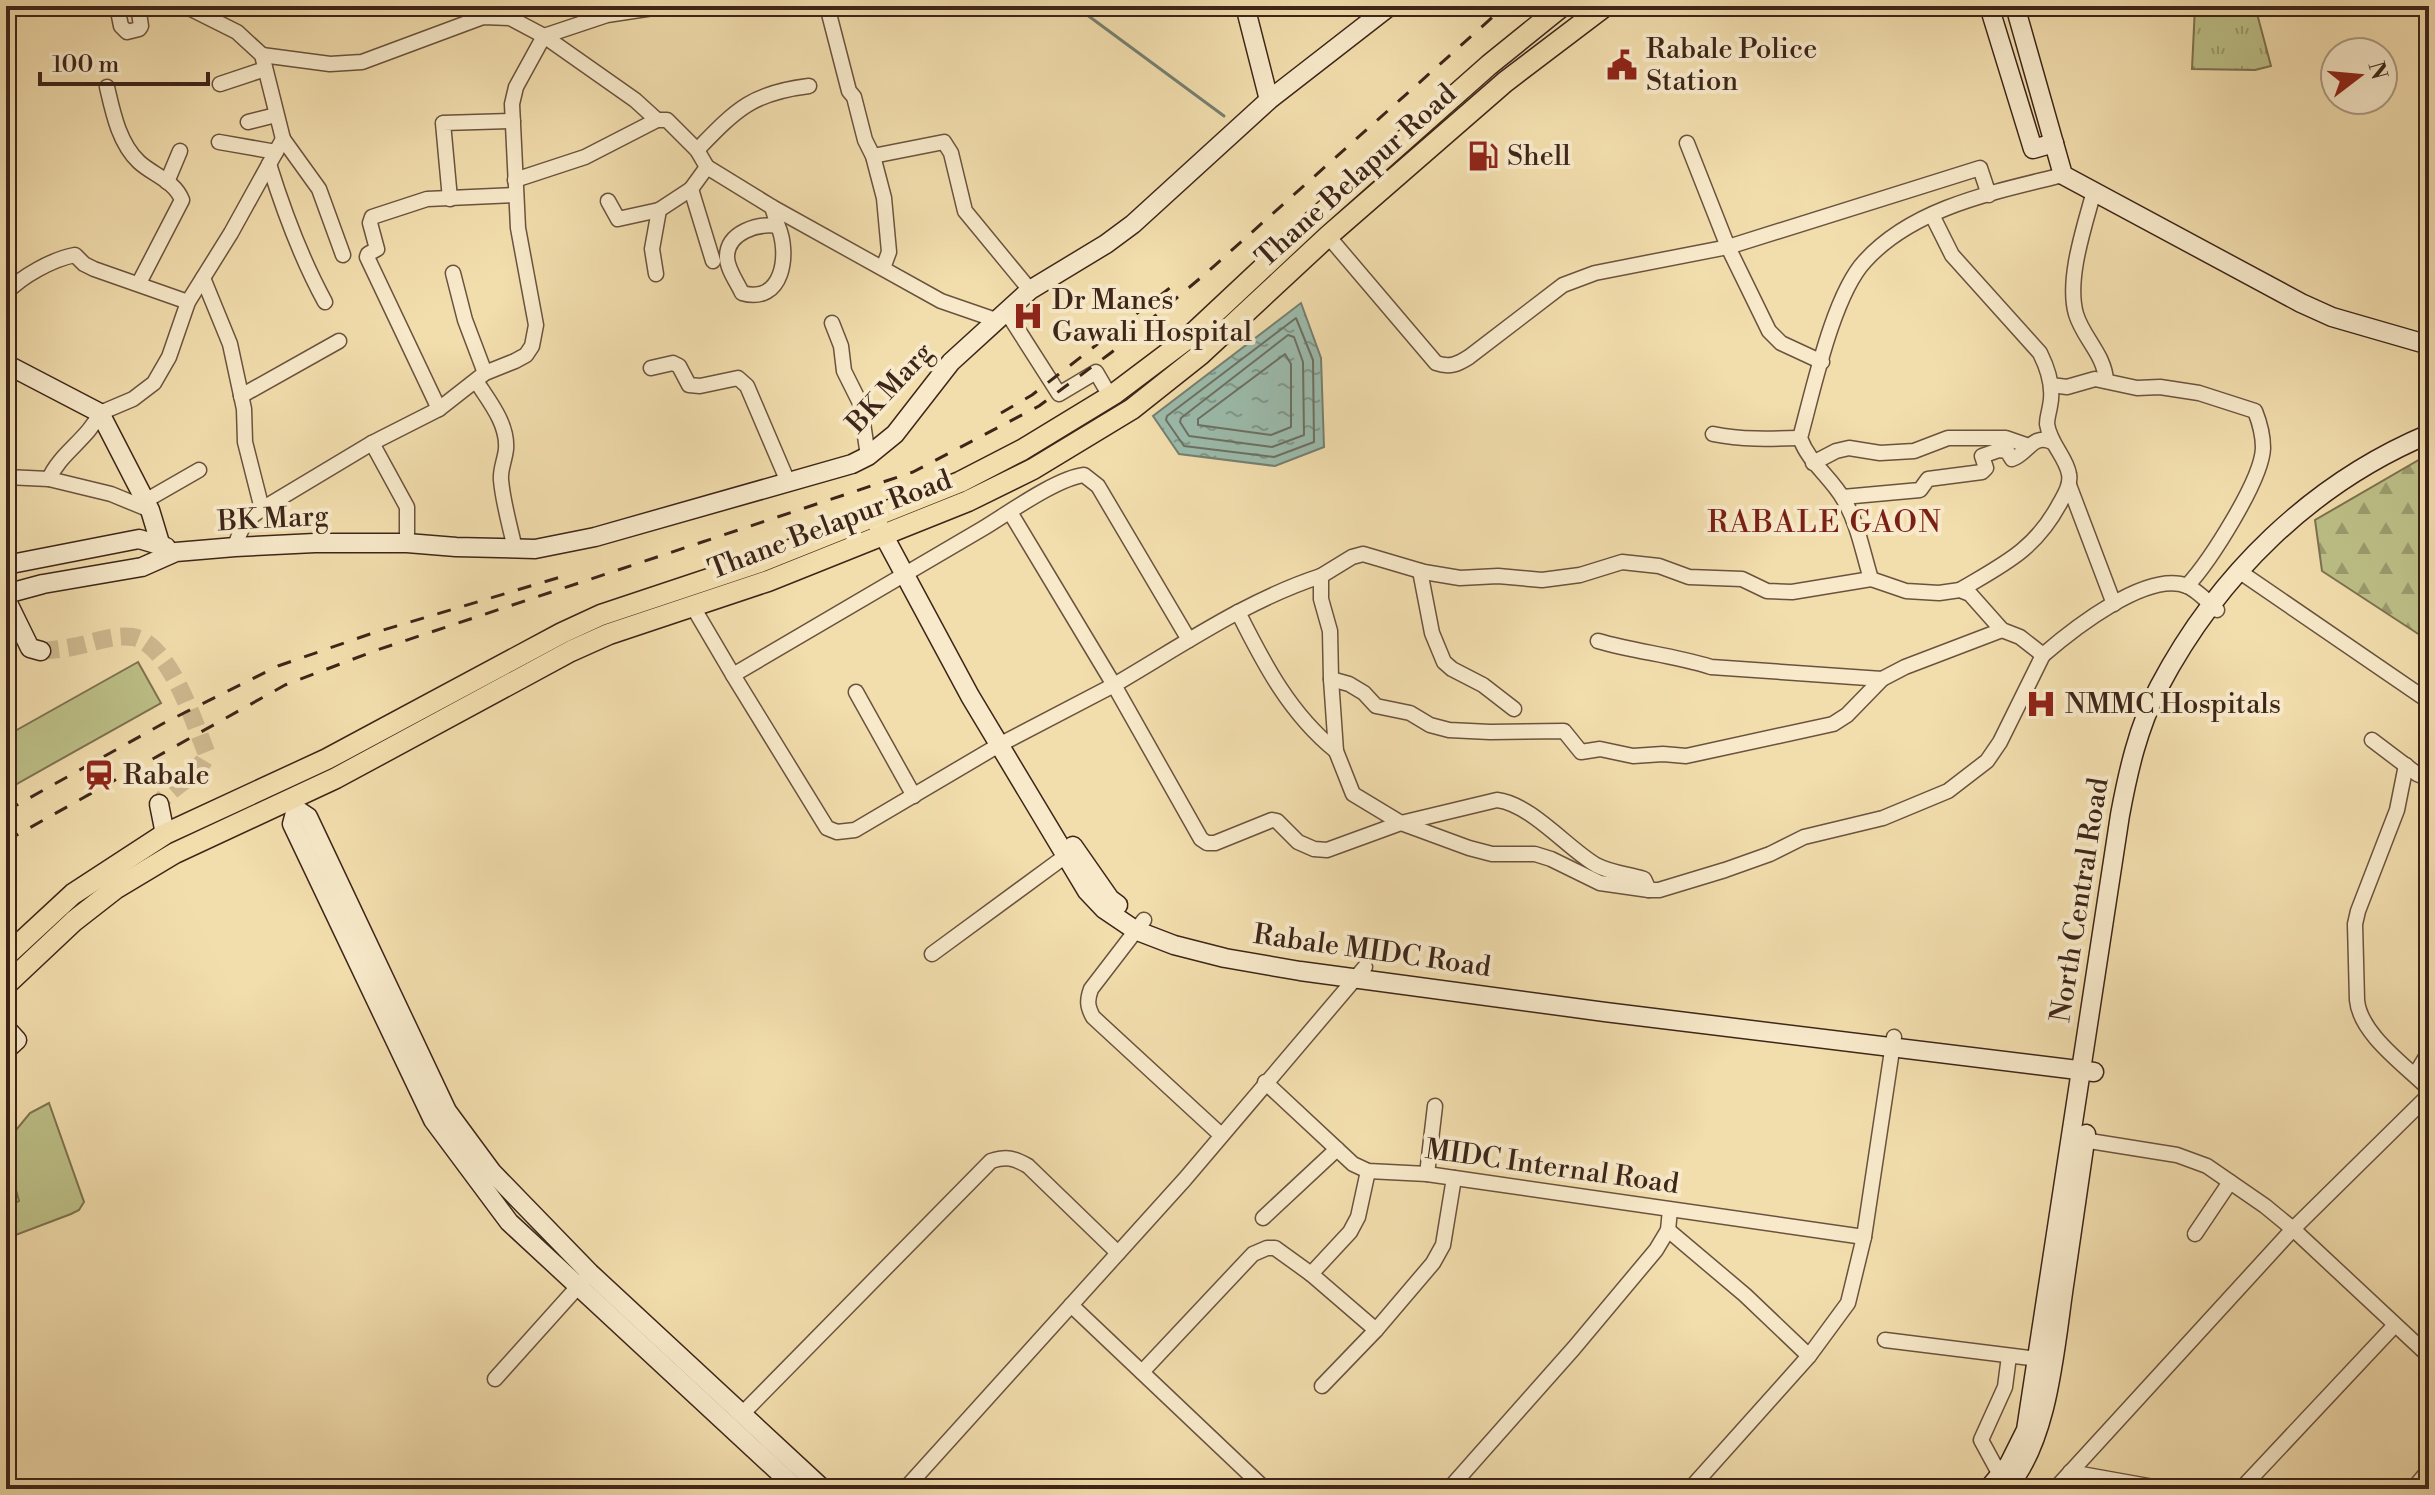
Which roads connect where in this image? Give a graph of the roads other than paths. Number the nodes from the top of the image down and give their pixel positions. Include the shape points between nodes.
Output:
1 (117, 6) edge
2 (138, 6) edge
3 (185, 6) edge
4 (666, 6) edge
5 (827, 6) edge
6 (1245, 6) edge
7 (1390, 6) edge
8 (1562, 6) edge
9 (1605, 6) edge
10 (1989, 6) edge
11 (633, 9) edge
12 (2016, 10) edge
13 (480, 11) edge
14 (513, 12) edge
15 (544, 36) junction
16 (263, 62) junction
17 (220, 84) dead end
18 (809, 86) dead end
19 (107, 87) dead end
20 (1269, 100) junction
21 (276, 115) junction
22 (657, 120) junction
23 (513, 121) junction
24 (248, 122) dead end
25 (219, 142) dead end
26 (1687, 143) dead end
27 (2054, 143) junction
28 (2033, 149) junction
29 (697, 150) junction
30 (180, 151) dead end
31 (276, 152) junction
32 (873, 156) junction
33 (707, 167) junction
34 (2063, 175) junction
35 (167, 182) junction
36 (516, 188) junction
37 (691, 189) junction
38 (2094, 191) junction
39 (1989, 195) junction
40 (450, 199) junction
41 (608, 201) dead end
42 (772, 207) junction
43 (659, 210) junction
44 (1932, 215) junction
45 (778, 226) junction
46 (1328, 236) junction
47 (1728, 247) junction
48 (343, 255) dead end
49 (713, 261) dead end
50 (883, 268) junction
51 (453, 273) dead end
52 (656, 274) dead end
53 (203, 278) junction
54 (139, 283) junction
55 (1030, 290) junction
56 (6, 293) edge
57 (188, 302) junction
58 (325, 302) dead end
59 (1001, 316) junction
60 (832, 323) dead end
61 (339, 341) dead end
62 (2429, 345) edge
63 (1822, 362) junction
64 (6, 364) edge
65 (651, 368) dead end
66 (480, 377) junction
67 (2106, 381) junction
68 (2051, 385) junction
69 (241, 396) junction
70 (1110, 396) junction
71 (439, 409) junction
72 (100, 413) junction
73 (1713, 434) dead end
74 (2429, 434) edge
75 (1800, 438) junction
76 (2052, 442) junction
77 (372, 443) junction
78 (2029, 446) junction
79 (2429, 446) edge
80 (868, 456) junction
81 (1813, 463) junction
82 (199, 470) dead end
83 (6, 477) edge
84 (49, 479) junction
85 (788, 482) junction
86 (2069, 485) junction
87 (1843, 497) junction
88 (147, 505) junction
89 (262, 509) junction
90 (1010, 512) junction
91 (885, 524) junction
92 (407, 543) junction
93 (235, 547) junction
94 (168, 548) junction
95 (515, 549) junction
96 (6, 565) edge
97 (1420, 571) junction
98 (909, 572) junction
99 (1321, 576) junction
100 (2246, 576) junction
101 (1871, 579) junction
102 (2187, 586) junction
103 (1960, 590) junction
104 (6, 596) edge
105 (2114, 604) junction
106 (693, 607) junction
107 (2214, 607) junction
108 (1238, 612) junction
109 (2002, 630) junction
110 (1189, 640) junction
111 (1598, 641) dead end
112 (41, 651) dead end
113 (2043, 655) junction
114 (733, 675) junction
115 (1331, 679) junction
116 (1882, 679) junction
117 (1114, 685) junction
118 (856, 692) dead end
119 (2427, 700) edge
120 (1514, 709) dead end
121 (2372, 740) dead end
122 (1005, 742) junction
123 (1336, 751) junction
124 (2406, 765) junction
125 (2429, 779) edge
126 (914, 796) junction
127 (159, 804) dead end
128 (293, 805) junction
129 (1401, 823) junction
130 (165, 834) junction
131 (1070, 853) junction
132 (1649, 890) junction
133 (1140, 925) junction
134 (932, 954) dead end
135 (6, 956) edge
136 (1360, 972) junction
137 (6, 985) edge
138 (6, 1028) edge
139 (1893, 1043) junction
140 (6, 1050) edge
141 (2429, 1052) edge
142 (2088, 1066) junction
143 (2415, 1075) junction
144 (1265, 1082) junction
145 (2429, 1092) edge
146 (1435, 1106) dead end
147 (1221, 1135) junction
148 (2079, 1139) junction
149 (1337, 1149) junction
150 (1368, 1171) junction
151 (1427, 1174) junction
152 (1454, 1178) junction
153 (2230, 1182) junction
154 (1670, 1210) junction
155 (1263, 1218) dead end
156 (2293, 1229) junction
157 (1668, 1230) junction
158 (2195, 1234) dead end
159 (1864, 1237) junction
160 (1118, 1253) junction
161 (1311, 1274) junction
162 (584, 1280) junction
163 (1071, 1305) junction
164 (2395, 1325) junction
165 (1376, 1330) junction
166 (1885, 1340) dead end
167 (1809, 1356) junction
168 (2009, 1356) junction
169 (2429, 1356) edge
170 (2038, 1359) junction
171 (1142, 1372) junction
172 (495, 1379) dead end
173 (1322, 1386) dead end
174 (742, 1414) junction
175 (2429, 1470) edge
176 (2070, 1472) junction
177 (1998, 1484) edge
178 (797, 1489) edge
179 (823, 1489) edge
180 (905, 1489) edge
181 (1265, 1489) edge
182 (1449, 1489) edge
183 (1690, 1489) edge
184 (2055, 1489) edge
185 (2165, 1489) edge
186 (2241, 1489) edge
187 (2413, 1489) edge

1 - 2 street via 127,32 141,26
3 - 16 street via 237,32
4 - 11 street
5 - 32 street
6 - 20 street
7 - 20 street, BK Marg
8 - 70 main road, Thane Belapur Road via 1314,220 1187,339
9 - 46 main road, Thane Belapur Road via 1505,82
10 - 28 street
11 - 15 street
12 - 27 street
13 - 14 street
13 - 16 street via 362,62
14 - 15 street
15 - 22 street
15 - 23 street via 516,87
16 - 17 street
16 - 21 street
18 - 29 street via 751,100
19 - 35 street via 123,140 137,160
20 - 55 street, BK Marg via 1133,224
21 - 24 street
21 - 31 street
22 - 29 street via 667,120
22 - 36 street
23 - 36 street
23 - 40 street via 443,123
25 - 31 street
26 - 47 street
27 - 28 street
27 - 34 street
28 - 34 street
29 - 33 street
30 - 35 street
31 - 48 street via 319,189
31 - 53 street
31 - 58 street via 283,211
32 - 50 street via 889,234
32 - 55 street via 944,142 965,211
33 - 37 street
33 - 42 street
34 - 38 street
34 - 39 street
35 - 54 street via 182,200
36 - 40 street
36 - 66 street via 536,325 526,355
37 - 43 street
37 - 49 street
38 - 62 street via 2301,303
38 - 67 street via 2074,296 2076,313
39 - 44 street
39 - 47 street via 1980,168
40 - 71 street via 427,199 372,217 377,249 367,256
41 - 43 street via 618,219
42 - 45 street
42 - 50 street
43 - 52 street via 652,249
44 - 63 street via 1909,224 1864,262 1840,307
44 - 68 street via 1952,255 2040,353
45 - 45 street via 751,227 728,250 729,266 742,293 753,296 775,287 785,259
46 - 47 street via 1436,363 1445,366 1469,357 1563,285 1595,273
46 - 91 main road, Thane Belapur Road via 1200,355 1132,409 968,501
47 - 63 street via 1769,331 1781,343
50 - 59 street via 941,301
51 - 66 street
53 - 57 street
53 - 69 street via 230,344
54 - 56 street via 94,269 75,255 14,284
54 - 57 street
55 - 59 street, BK Marg
57 - 72 street via 154,383
59 - 70 street via 1059,394 1096,372
59 - 80 street, BK Marg via 951,362 895,434
60 - 80 street via 844,371 860,403
61 - 69 street
63 - 75 street
64 - 72 street
65 - 85 street via 673,363 689,385 738,378 747,386
66 - 71 street
66 - 95 street via 505,433 501,486
67 - 68 street
67 - 102 street via 2199,393 2257,414 2263,450 2252,484 2204,567
68 - 76 street via 2047,417
69 - 89 street via 245,442
70 - 91 main road, Thane Belapur Road
71 - 77 street
72 - 84 street via 93,429
72 - 88 street
73 - 75 street
74 - 107 street, North Central Road via 2392,449 2307,506 2271,537
75 - 81 street
76 - 78 street via 2044,438
76 - 86 street via 2067,467
77 - 89 street
77 - 92 street via 407,507
78 - 81 street via 2006,438 1948,438 1914,451 1849,448
78 - 87 street via 2012,459 1999,450 1982,456 1982,472 1928,479 1920,490
79 - 100 street, North Central Road via 2340,493
80 - 85 street, BK Marg
81 - 87 street
82 - 88 street
83 - 84 street
84 - 88 street
85 - 95 street, BK Marg via 595,537
86 - 103 street via 2033,543
86 - 105 street
87 - 101 street
88 - 94 street
89 - 93 street via 239,530
90 - 98 street
90 - 110 street via 1066,480 1090,478
90 - 117 street
91 - 98 street, Rabale MIDC Road
91 - 106 main road, Thane Belapur Road via 779,577
91 - 130 main road, Thane Belapur Road via 601,615 327,759
92 - 93 street, BK Marg
92 - 95 street, BK Marg
93 - 94 street, BK Marg
94 - 96 street via 139,539
94 - 104 street via 142,567 43,584
97 - 99 street via 1363,554
97 - 101 street via 1460,578 1542,580 1622,562 1659,566 1689,577 1742,579 1767,591 1792,592
97 - 120 street via 1444,662
98 - 114 street
98 - 122 street, Rabale MIDC Road
99 - 108 street
99 - 115 street
100 - 107 street, North Central Road
100 - 119 street
101 - 103 street via 1906,591
102 - 105 street via 2155,586
102 - 107 street
103 - 109 street via 1977,600
104 - 112 street via 30,648
105 - 113 street
106 - 114 street
106 - 128 main road, Thane Belapur Road via 571,651
107 - 142 street, North Central Road via 2158,688 2129,770
108 - 110 street
108 - 123 street via 1265,667 1296,712
109 - 113 street
109 - 116 street
110 - 117 street
111 - 116 street via 1711,667
113 - 132 street via 1987,761 1948,791 1883,818 1804,837 1725,870
114 - 126 street via 827,828 855,830
115 - 116 street via 1364,693 1376,706 1449,730 1564,731 1581,752 1686,756 1833,724
115 - 123 street
117 - 122 street
117 - 129 street via 1207,843 1272,820 1306,847 1327,850
118 - 126 street
121 - 124 street
122 - 126 street
122 - 131 street, Rabale MIDC Road
123 - 129 street via 1353,794
124 - 125 street
124 - 143 street via 2397,810 2355,924 2357,1000 2365,1026
127 - 130 street
128 - 137 main road, Thane Belapur Road via 175,853 115,889
128 - 162 street via 308,817 411,1054 485,1177
129 - 132 street via 1492,854 1535,854 1600,883
129 - 132 street via 1504,801 1599,867 1644,879
130 - 135 main road, Thane Belapur Road via 73,894
131 - 133 street, Rabale MIDC Road
131 - 134 street
133 - 136 street, Rabale MIDC Road via 1218,951
133 - 147 street via 1091,989 1088,1008
136 - 139 street, Rabale MIDC Road
136 - 144 street
138 - 140 street via 17,1040
139 - 142 street, Rabale MIDC Road
139 - 159 street
141 - 143 street
142 - 148 street, North Central Road
143 - 145 street
144 - 147 street
144 - 149 street
145 - 156 street
146 - 151 street
147 - 160 street
148 - 153 street via 2177,1155
148 - 170 street, North Central Road
148 - 177 street, North Central Road via 2056,1340 2039,1428 2028,1456
149 - 150 street
149 - 155 street
150 - 151 street, MIDC Internal Road
150 - 161 street via 1350,1232
151 - 152 street, MIDC Internal Road
152 - 154 street, MIDC Internal Road
152 - 165 street via 1443,1245
153 - 156 street
153 - 158 street
154 - 157 street
154 - 159 street, MIDC Internal Road
156 - 164 street
156 - 176 street
157 - 167 street
157 - 182 street via 1574,1348
159 - 167 street via 1848,1303
160 - 163 street
160 - 174 street via 1028,1166 1015,1158 991,1161
161 - 165 street
161 - 171 street via 1275,1248 1253,1254
162 - 172 street
162 - 174 street
162 - 178 street
163 - 171 street
163 - 180 street
164 - 169 street
164 - 186 street
165 - 173 street
166 - 168 street
167 - 183 street
168 - 170 street
168 - 177 street via 2005,1387 1981,1440
170 - 177 street, North Central Road via 2026,1430
171 - 181 street
174 - 179 street
175 - 187 street
176 - 184 street
176 - 185 street

